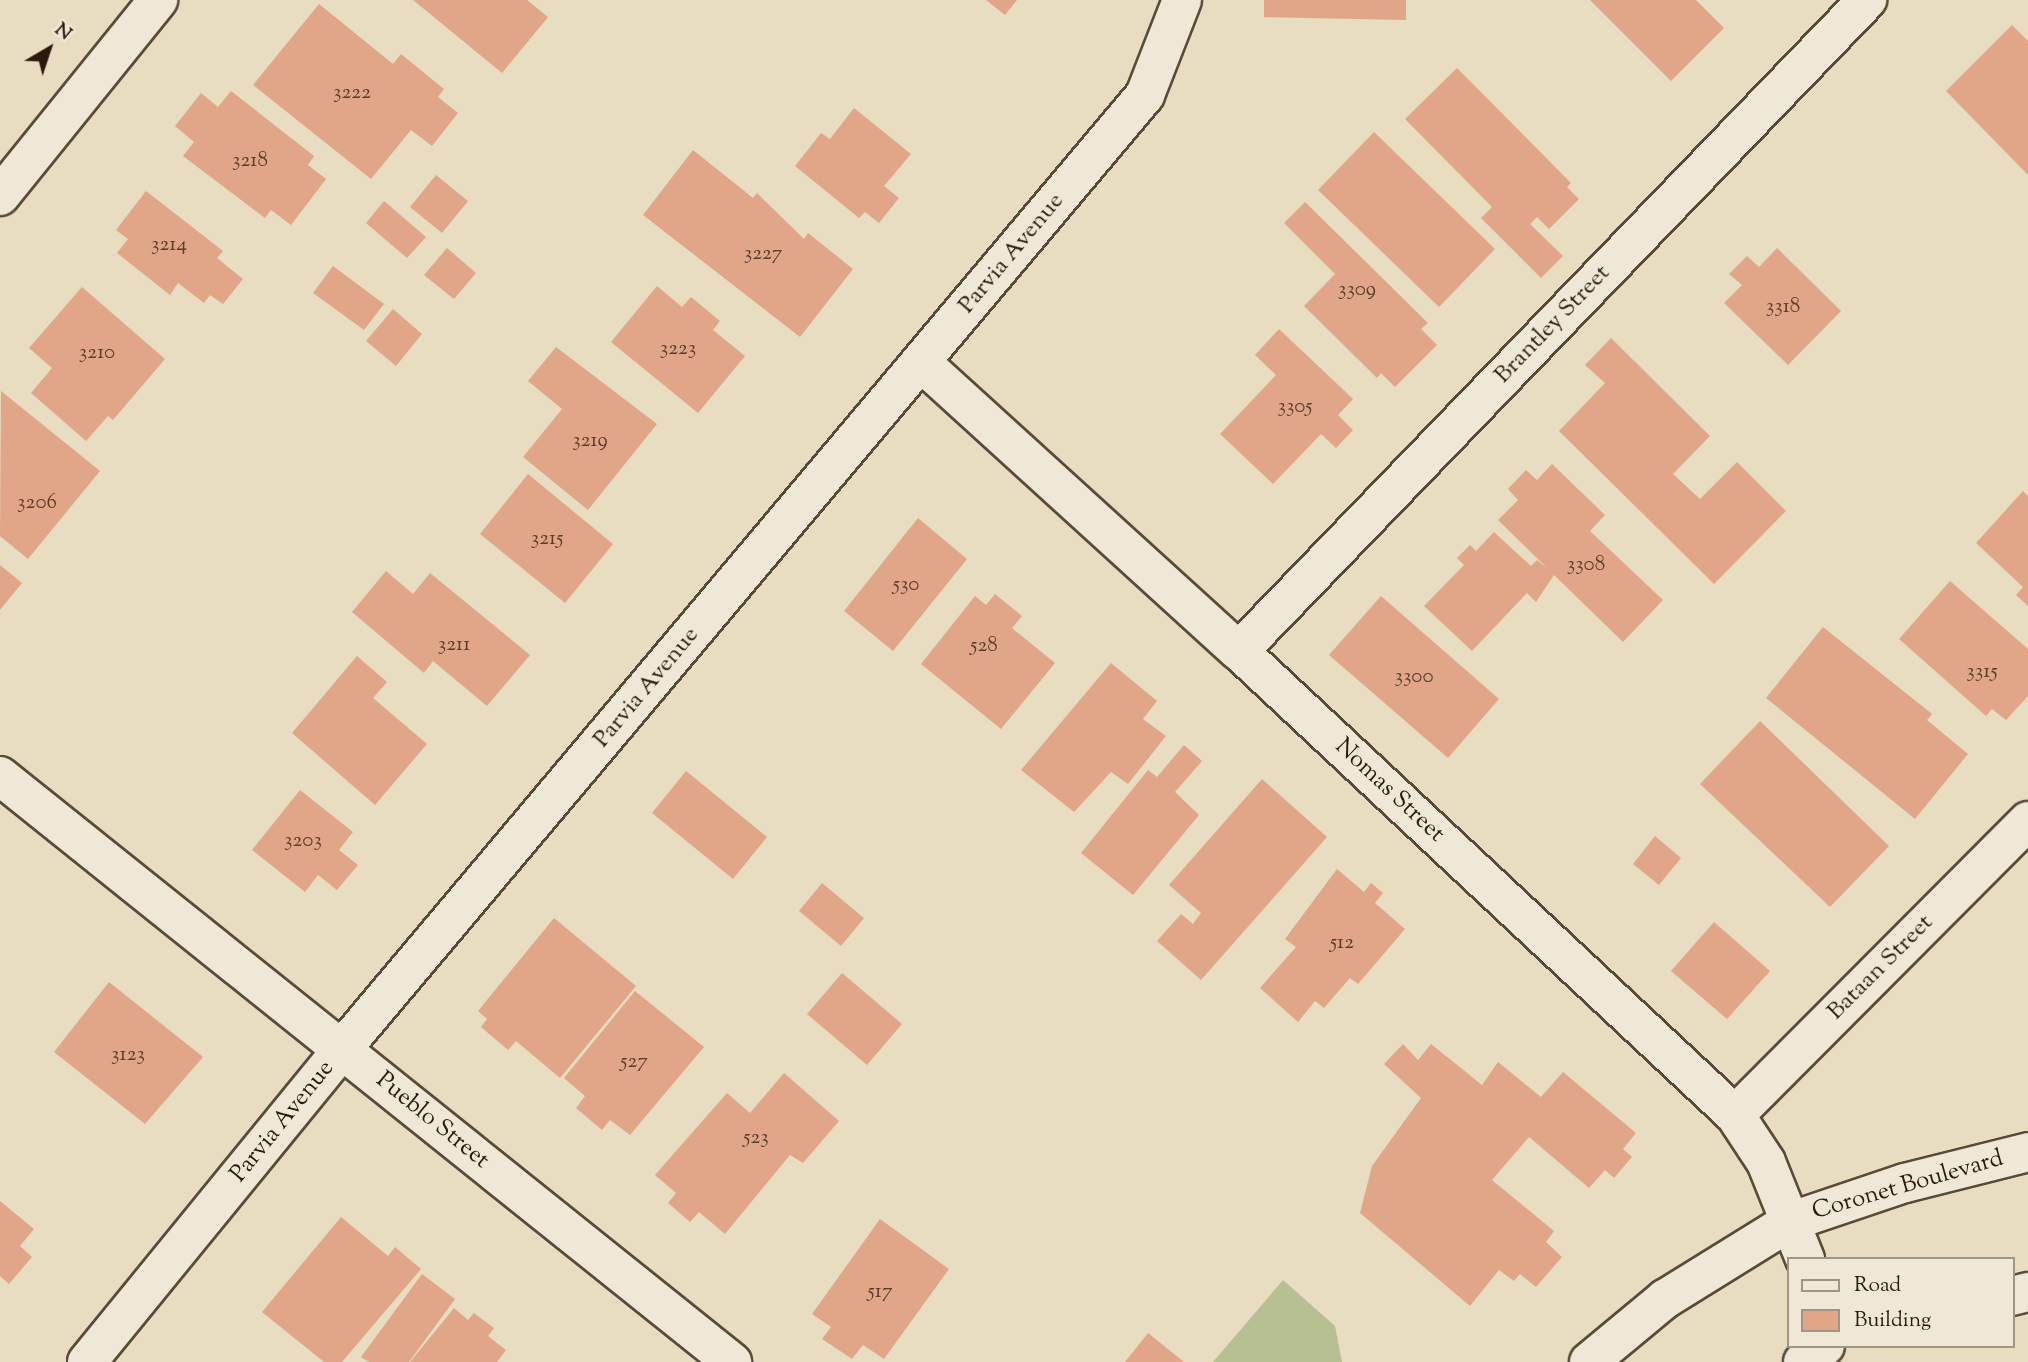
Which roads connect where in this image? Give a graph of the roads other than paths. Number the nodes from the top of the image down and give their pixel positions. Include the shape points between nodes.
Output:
1 (158, 0) edge
2 (1182, 0) edge
3 (1867, 0) edge
4 (0, 196) edge
5 (922, 363) junction
6 (1239, 651) junction
7 (0, 776) edge
8 (2028, 821) edge
9 (342, 1049) junction
10 (1735, 1115) junction
11 (2028, 1152) edge
12 (1789, 1222) junction
13 (1804, 1257) edge
14 (1822, 1348) edge
15 (88, 1362) edge
16 (732, 1362) edge
17 (1589, 1362) edge
18 (1803, 1362) edge

1 - 4 street
2 - 5 street, Parvia Avenue via 1145,95
3 - 6 street, Brantley Street
5 - 6 street, Nomas Street
5 - 9 street, Parvia Avenue
6 - 10 street, Nomas Street
7 - 9 street, Pueblo Street
8 - 10 street, Bataan Street
9 - 15 street, Parvia Avenue
9 - 16 street, Pueblo Street
10 - 12 street, Nomas Street via 1766,1162
11 - 12 street, Coronet Boulevard via 1905,1183
12 - 13 street, Nomas Street
12 - 17 street via 1665,1299
14 - 18 street

